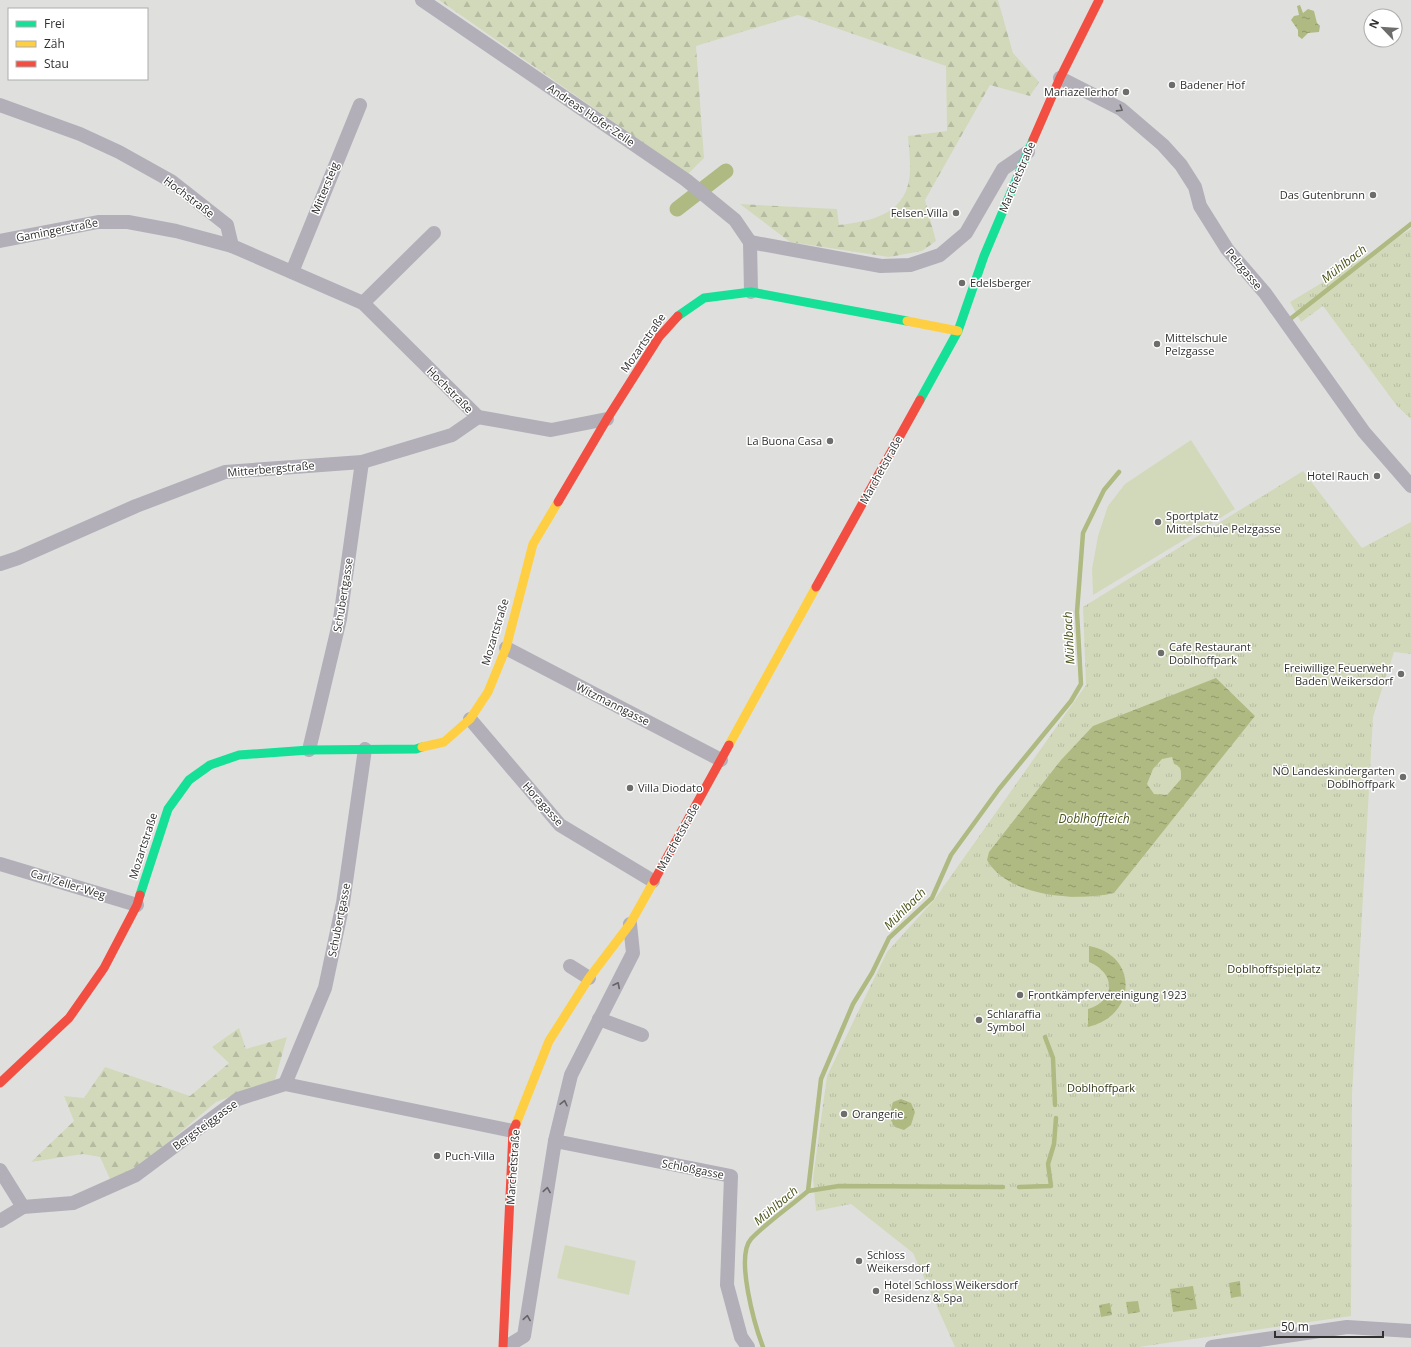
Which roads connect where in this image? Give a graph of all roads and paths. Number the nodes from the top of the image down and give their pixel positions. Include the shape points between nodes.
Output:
1 (422, 0) edge
2 (1099, 0) edge
3 (1060, 78) junction
4 (360, 104) dead end
5 (0, 105) edge
6 (1028, 152) junction
7 (434, 233) dead end
8 (0, 241) edge
9 (750, 242) junction
10 (232, 246) junction
11 (292, 272) junction
12 (751, 292) junction
13 (363, 303) junction
14 (958, 331) junction
15 (478, 417) junction
16 (607, 420) junction
17 (362, 462) junction
18 (1411, 486) edge
19 (0, 564) edge
20 (506, 648) junction
21 (470, 719) junction
22 (365, 749) junction
23 (309, 750) junction
24 (721, 760) junction
25 (0, 864) edge
26 (653, 881) junction
27 (137, 905) junction
28 (630, 924) junction
29 (570, 966) dead end
30 (589, 978) junction
31 (599, 1019) junction
32 (642, 1035) dead end
33 (0, 1083) edge
34 (285, 1084) junction
35 (513, 1131) junction
36 (555, 1141) junction
37 (0, 1170) edge
38 (23, 1207) junction
39 (0, 1221) edge
40 (1411, 1331) edge
41 (504, 1347) edge
42 (748, 1347) edge
43 (1212, 1347) edge

1 - 9 street, Andreas Hofer-Zeile via 686,180 734,220
2 - 3 street, Marchetstraße
3 - 6 street, Marchetstraße
3 -> 18 street, Pelzgasse via 1121,109 1163,145 1181,165 1195,187 1200,206 1227,249 1265,293 1364,432
4 - 11 street, Mittersteig
5 - 10 street, Hochstraße via 80,134 171,181 227,225
6 - 9 street via 1003,169 966,233 940,255 917,263 881,266
6 - 14 street, Marchetstraße via 984,256
7 - 13 street
8 - 10 street, Gamingerstraße via 98,222 128,222 176,231
9 - 12 street
10 - 11 street, Hochstraße
11 - 13 street, Hochstraße
12 - 14 street, Mozartstraße
12 - 16 street, Mozartstraße via 704,298 681,312 659,337
13 - 15 street, Hochstraße
14 - 24 street, Marchetstraße
15 - 16 street, Hochstraße via 552,430
15 - 17 street, Mitterbergstraße via 452,435
16 - 20 street, Mozartstraße via 533,544
17 - 19 street, Mitterbergstraße via 225,472 136,506
17 - 23 street, Schubertgasse via 340,619
20 - 21 street, Mozartstraße via 488,692
20 - 24 street, Witzmanngasse
21 - 22 street, Mozartstraße via 444,742 416,749
21 - 26 street, Horagasse via 560,825
22 - 23 street, Mozartstraße
22 - 34 street, Schubertgasse via 343,903 325,988
23 - 27 street, Mozartstraße via 239,755 210,765 189,780 168,809
24 - 26 street, Marchetstraße
25 - 27 street, Carl Zeller-Weg
26 - 28 street, Marchetstraße
27 - 33 street, Mozartstraße via 104,968 69,1018
28 - 30 street, Marchetstraße
31 -> 28 street, Marchetstraße via 633,953
29 - 30 street
30 - 35 street, Marchetstraße via 549,1041
31 - 32 street
36 -> 31 street, Marchetstraße via 571,1075
34 - 35 street, Bergsteiggasse
34 - 38 street, Bergsteiggasse via 238,1099 136,1175 73,1203
35 - 41 street, Marchetstraße
41 -> 36 street, Marchetstraße via 524,1336
36 - 42 street, Schloßgasse via 731,1176 727,1284 741,1337
37 - 38 street
38 - 39 street, Bergsteiggasse
40 - 43 street via 1347,1327

